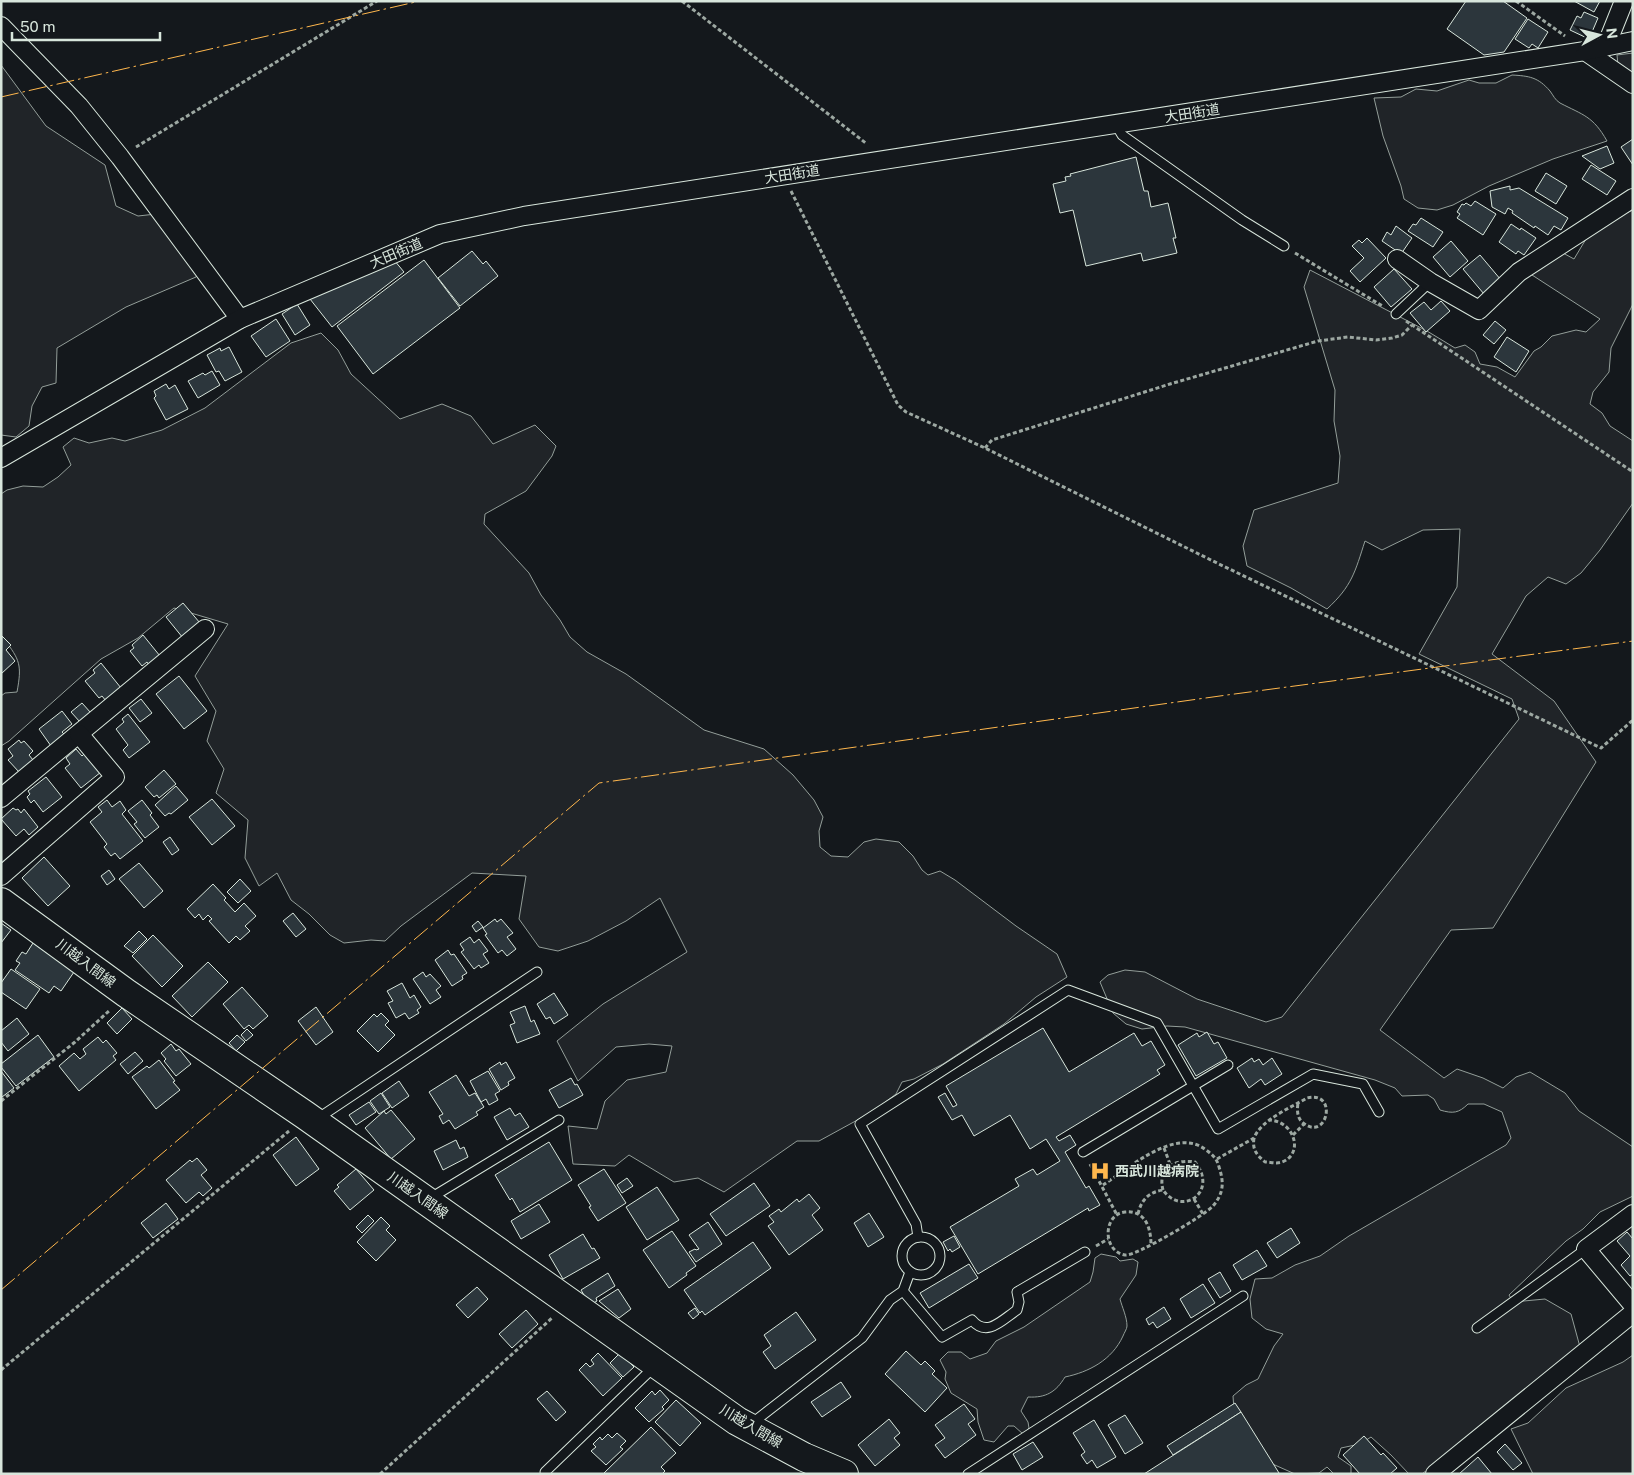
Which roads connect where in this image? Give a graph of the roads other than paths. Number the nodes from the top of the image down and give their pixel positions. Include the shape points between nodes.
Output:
1 (1624, 1) edge
2 (1, 26) edge
3 (1633, 42) edge
4 (1606, 46) junction
5 (1584, 51) junction
6 (1633, 84) edge
7 (1116, 125) junction
8 (1633, 198) edge
9 (1284, 246) road end
10 (1397, 259) dead end
11 (1430, 282) junction
12 (1396, 314) road end
13 (240, 320) junction
14 (1, 458) edge
15 (205, 629) dead end
16 (80, 734) junction
17 (1, 798) edge
18 (1, 876) edge
19 (1, 902) edge
20 (537, 972) dead end
21 (1228, 1065) dead end
22 (1193, 1086) junction
23 (1379, 1112) dead end
24 (310, 1118) junction
25 (560, 1120) dead end
26 (1083, 1152) road end
27 (426, 1201) junction
28 (1633, 1214) edge
29 (918, 1237) junction
30 (1586, 1250) junction
31 (1085, 1252) dead end
32 (910, 1272) junction
33 (903, 1291) junction
34 (1243, 1296) dead end
35 (1633, 1305) edge
36 (1633, 1313) edge
37 (1477, 1328) dead end
38 (657, 1364) junction
39 (748, 1426) junction
40 (545, 1472) dead end
41 (844, 1474) edge
42 (968, 1474) edge
43 (1435, 1474) edge

1 - 4 street
2 - 13 street via 79,106
3 - 4 street, 大田街道
4 - 5 street, 大田街道
5 - 6 street
5 - 7 street, 大田街道
7 - 9 lane via 1122,135
7 - 13 street, 大田街道 via 524,216 440,234
8 - 11 street via 1519,272 1479,310
10 - 11 street
11 - 12 lane
13 - 14 street, 大田街道
15 - 16 street
16 - 17 street
16 - 18 street via 116,777
19 - 24 main road, 川越入間線 via 126,993
20 - 24 lane
21 - 22 lane
22 - 23 lane via 1218,1129 1313,1074 1363,1084
22 - 26 lane
22 - 29 lane via 1157,1024 1068,990 860,1124 916,1224
24 - 27 main road, 川越入間線
25 - 27 lane
27 - 38 main road, 川越入間線
28 - 30 street
29 - 32 lane via 906,1245 903,1252 902,1259
29 - 32 lane via 937,1246 940,1260 931,1272 924,1275
30 - 35 street
30 - 37 lane
31 - 33 lane via 1017,1292 1017,1310 984,1329 977,1327 972,1320 942,1337
32 - 33 lane
33 - 39 lane via 890,1300 862,1338
34 - 42 lane
36 - 43 street
38 - 39 main road, 川越入間線
38 - 40 lane
39 - 41 main road, 川越入間線 via 804,1457

